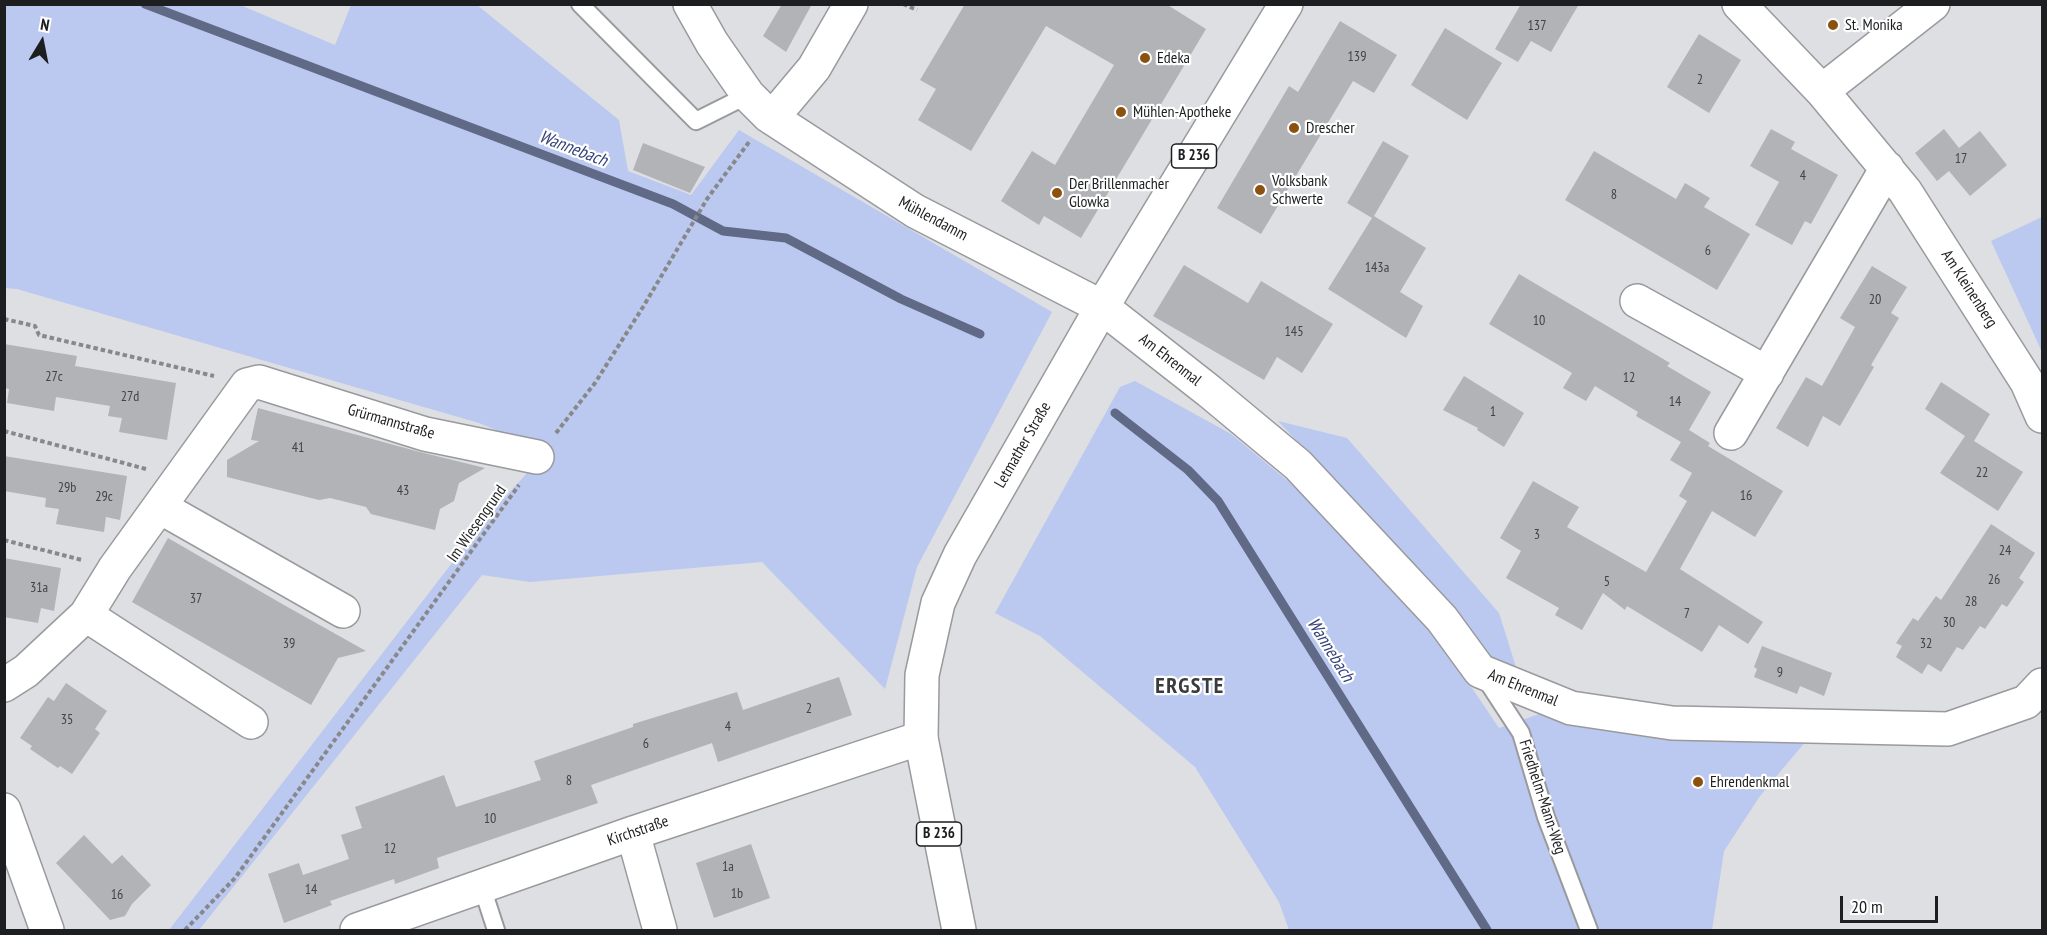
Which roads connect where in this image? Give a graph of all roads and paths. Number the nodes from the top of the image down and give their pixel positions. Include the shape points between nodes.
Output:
1 (580, 4) edge
2 (690, 4) edge
3 (851, 4) edge
4 (903, 4) edge
5 (1286, 4) edge
6 (1739, 4) edge
7 (1933, 4) edge
8 (917, 10) dead end
9 (1822, 91) junction
10 (763, 110) junction
11 (1887, 168) junction
12 (1637, 301) dead end
13 (1102, 307) junction
14 (4, 319) edge
15 (1767, 372) junction
16 (247, 385) junction
17 (2043, 416) edge
18 (4, 431) edge
19 (1731, 434) dead end
20 (537, 457) junction
21 (169, 494) junction
22 (4, 540) edge
23 (115, 568) junction
24 (343, 611) dead end
25 (86, 615) junction
26 (1480, 671) junction
27 (4, 685) edge
28 (2043, 686) edge
29 (251, 722) dead end
30 (921, 738) junction
31 (4, 810) edge
32 (633, 833) junction
33 (482, 886) junction
34 (47, 930) edge
35 (185, 930) edge
36 (357, 930) edge
37 (496, 930) edge
38 (660, 930) edge
39 (959, 930) edge
40 (1589, 930) edge

1 - 10 lane via 696,121
2 - 10 street, Mühlendamm via 712,43
3 - 10 street via 814,68
4 - 8 path
5 - 13 street, Letmather Straße / B 236
6 - 9 street, Am Kleinenberg
7 - 9 street
9 - 11 street, Am Kleinenberg
10 - 13 street, Mühlendamm via 915,211
10 - 20 path, Im Wiesengrund via 595,383
11 - 15 street
11 - 17 street, Am Kleinenberg via 1975,297
12 - 15 street
13 - 26 street, Am Ehrenmal via 1298,465 1442,619
13 - 30 street, Letmather Straße / B 236 via 960,555 938,603 922,675
14 - 16 path via 35,326 39,335
15 - 19 street
16 - 20 street, Grürmannstraße via 259,382 425,434
16 - 21 street
18 - 21 path via 165,475
20 - 35 path, Im Wiesengrund via 492,526 235,878
21 - 23 street
21 - 24 street
22 - 23 path
23 - 25 street
25 - 27 street via 26,671
25 - 29 street
26 - 28 street, Am Ehrenmal via 1571,708 1672,723 1948,729 2026,702
26 - 40 lane, Friedhelm-Mann-Weg via 1521,733 1546,817
30 - 32 street, Kirchstraße
30 - 39 street, Letmather Straße / B 236
31 - 34 street
32 - 33 street, Kirchstraße
32 - 38 street
33 - 36 street, Kirchstraße
33 - 37 lane

